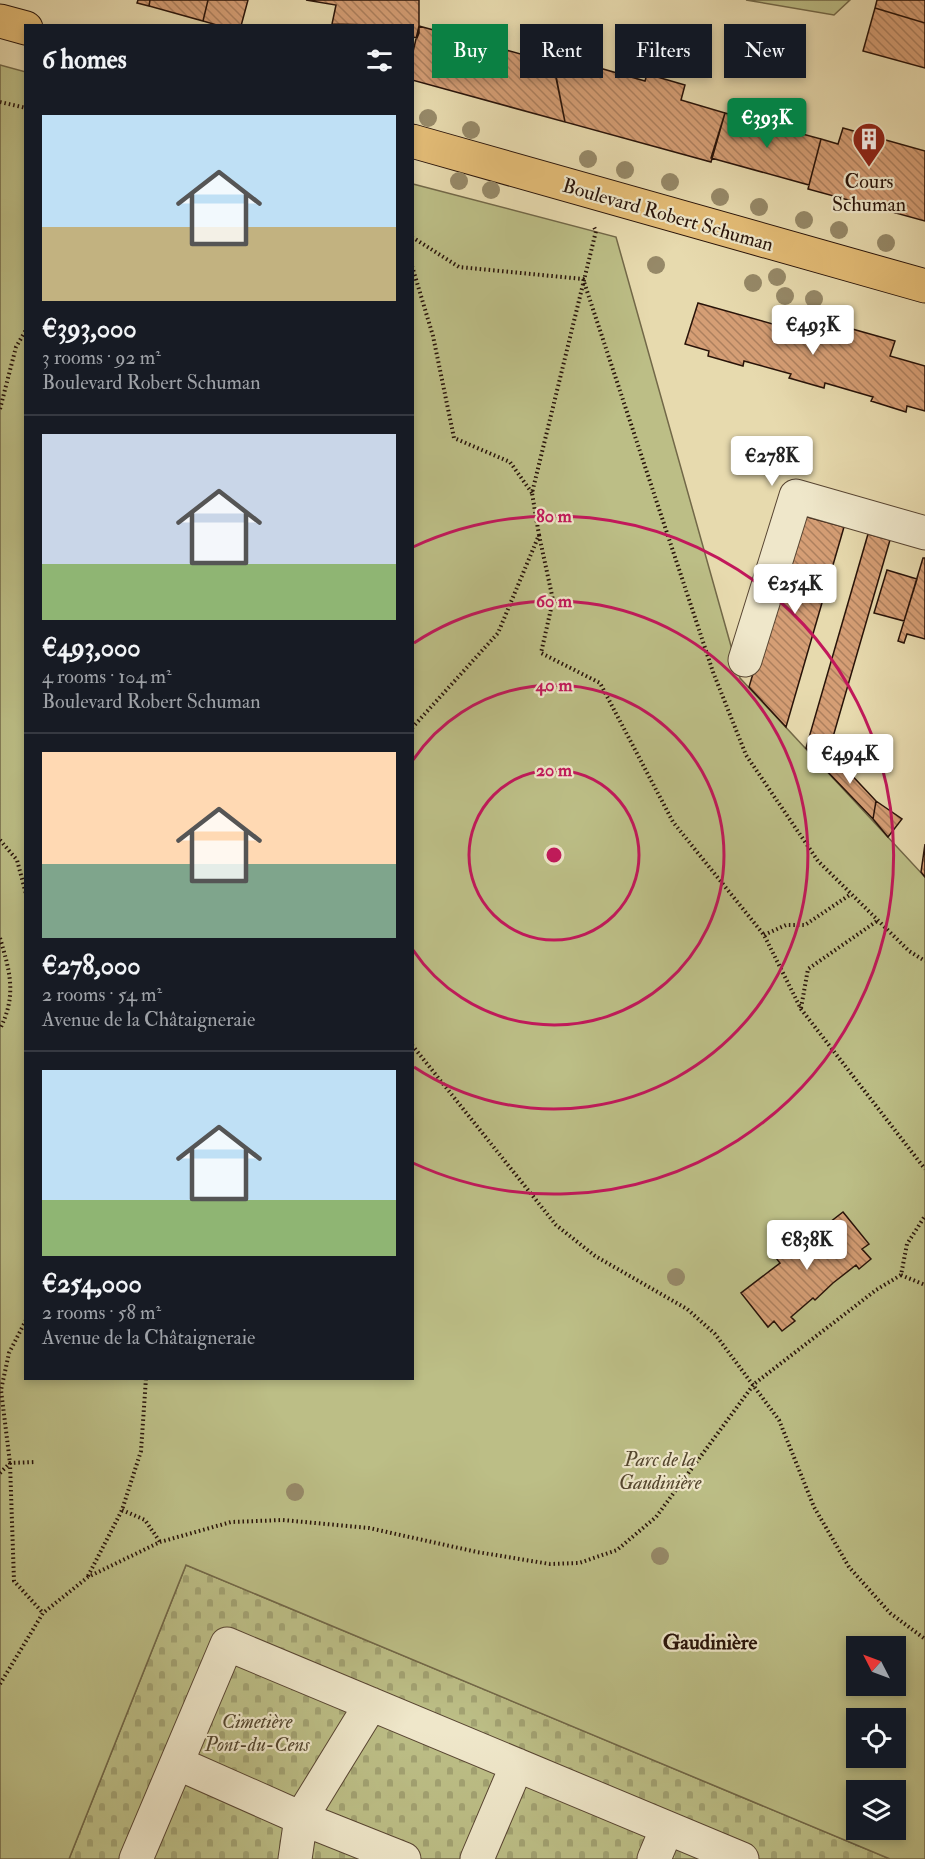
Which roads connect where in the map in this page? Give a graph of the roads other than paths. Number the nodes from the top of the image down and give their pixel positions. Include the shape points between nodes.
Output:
1 (0, 21) edge
2 (24, 27) edge
3 (414, 142) edge
4 (925, 286) edge
5 (925, 533) edge
6 (745, 660) dead end
7 (371, 1704) junction
8 (177, 1763) junction
9 (517, 1765) junction
10 (301, 1818) junction
11 (667, 1828) junction
12 (136, 1859) edge
13 (295, 1859) edge
14 (404, 1859) edge
15 (477, 1859) edge
16 (654, 1859) edge
17 (742, 1859) edge

1 - 2 main road
3 - 4 main road, Boulevard Robert Schuman
5 - 6 street via 796,496
7 - 8 street via 227,1644
7 - 9 street
7 - 10 street
8 - 10 street
8 - 12 street
9 - 11 street
9 - 15 street
10 - 13 street
10 - 14 street
11 - 16 street
11 - 17 street

